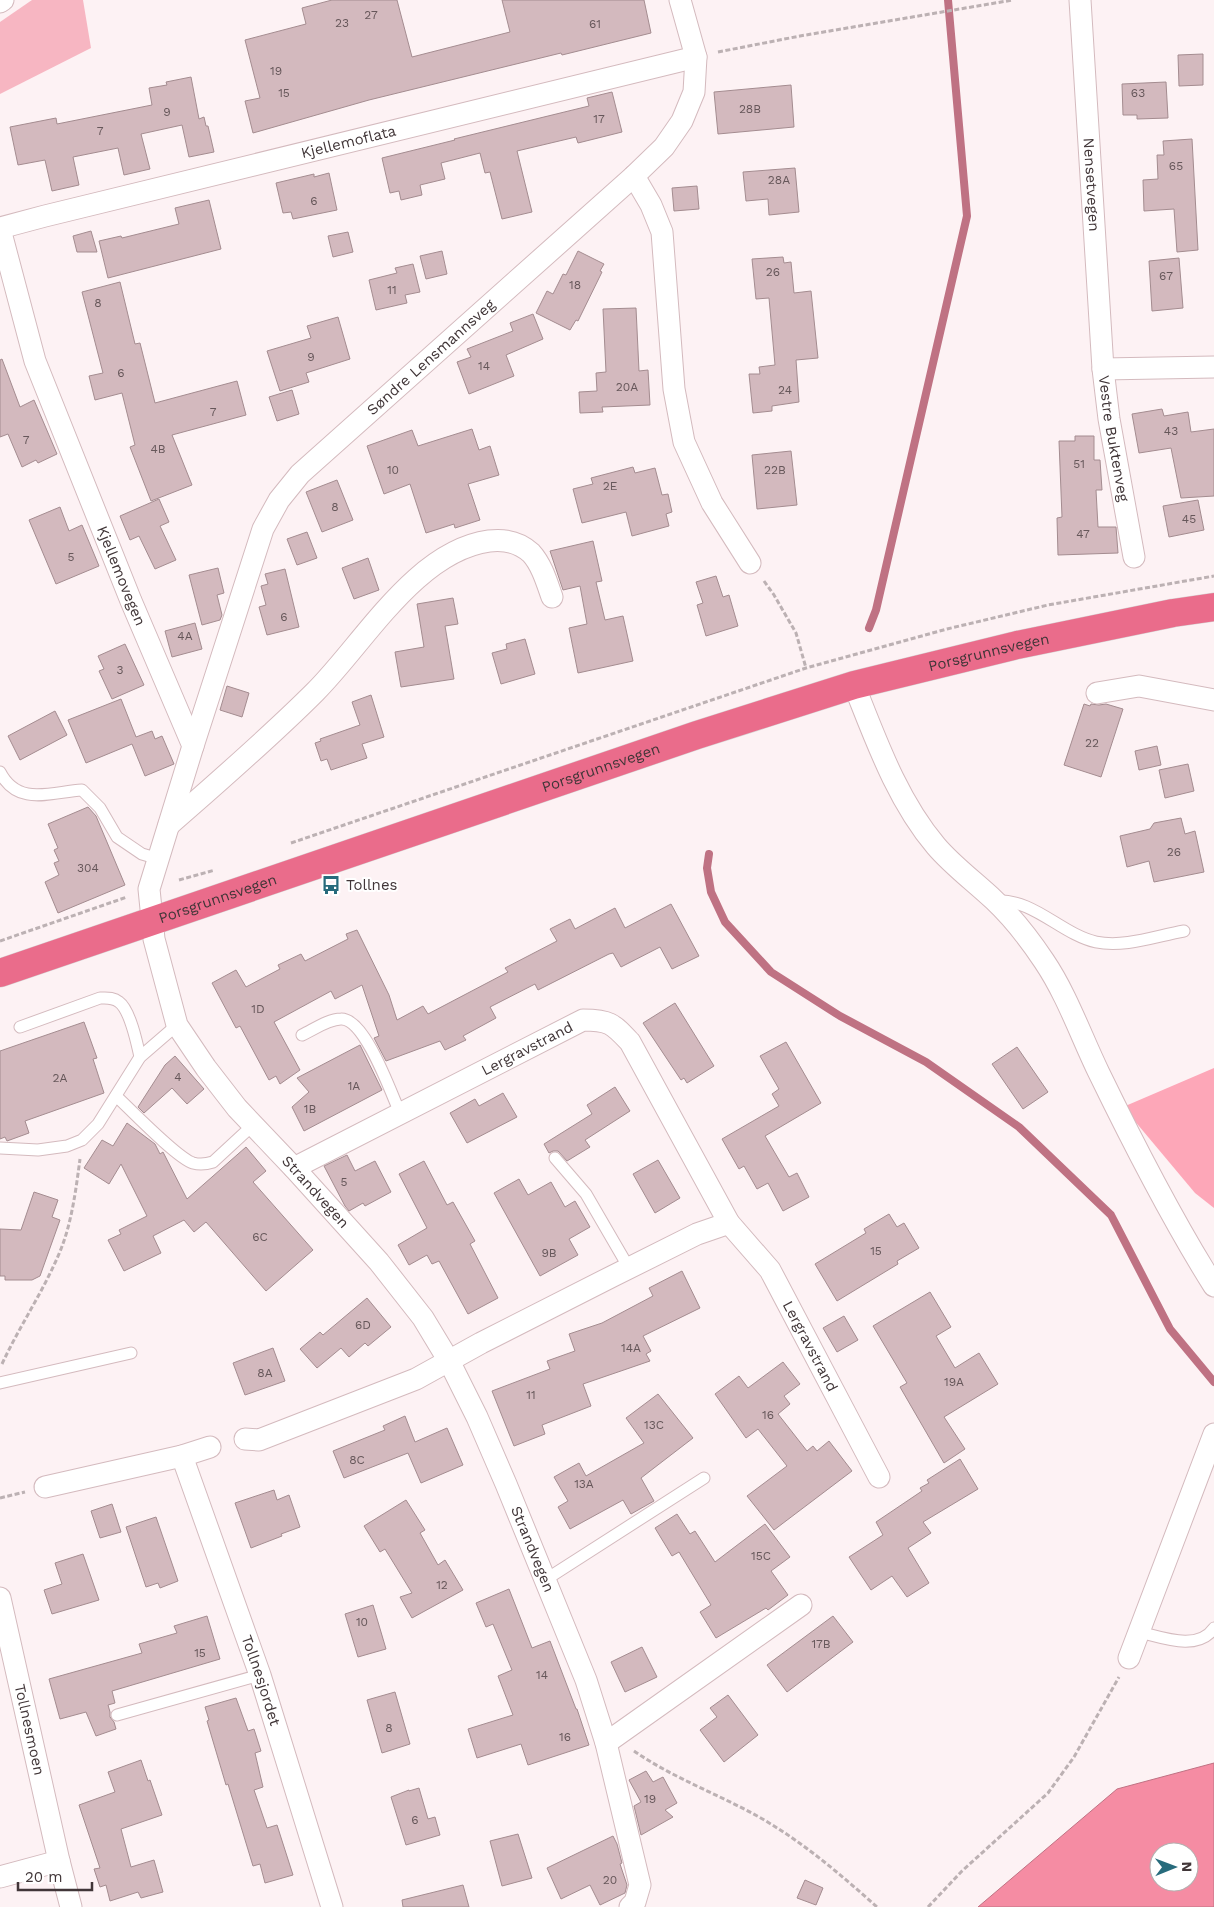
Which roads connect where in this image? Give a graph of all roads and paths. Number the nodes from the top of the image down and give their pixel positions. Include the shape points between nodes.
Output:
1 (680, 0) edge
2 (1013, 0) edge
3 (1080, 0) edge
4 (696, 56) junction
5 (634, 176) junction
6 (0, 228) edge
7 (1214, 367) edge
8 (1103, 369) junction
9 (1134, 557) dead end
10 (750, 562) joint
11 (552, 598) dead end
12 (1214, 607) edge
13 (806, 668) dead end
14 (854, 685) junction
15 (1097, 693) dead end
16 (1214, 700) edge
17 (193, 746) junction
18 (0, 772) edge
19 (169, 825) junction
20 (159, 859) junction
21 (132, 896) dead end
22 (995, 901) junction
23 (151, 921) junction
24 (1184, 931) dead end
25 (0, 942) edge
26 (0, 973) edge
27 (177, 1025) junction
28 (20, 1027) dead end
29 (302, 1035) dead end
30 (140, 1057) junction
31 (116, 1096) junction
32 (400, 1113) junction
33 (253, 1125) junction
34 (82, 1140) junction
35 (0, 1148) edge
36 (555, 1158) dead end
37 (294, 1168) junction
38 (729, 1223) junction
39 (621, 1272) junction
40 (1214, 1286) edge
41 (131, 1353) dead end
42 (449, 1361) junction
43 (0, 1370) edge
44 (0, 1383) edge
45 (1214, 1434) edge
46 (245, 1438) dead end
47 (210, 1447) dead end
48 (182, 1456) junction
49 (879, 1477) dead end
50 (704, 1478) dead end
51 (45, 1487) dead end
52 (545, 1580) junction
53 (0, 1598) edge
54 (801, 1605) dead end
55 (1214, 1628) edge
56 (1139, 1632) junction
57 (1129, 1658) joint
58 (260, 1675) junction
59 (117, 1715) dead end
60 (606, 1743) junction
61 (59, 1861) junction
62 (0, 1877) edge
63 (71, 1907) edge
64 (332, 1907) edge
65 (630, 1907) edge
66 (877, 1907) edge
67 (928, 1907) edge

1 - 4 street, Søndre Lensmannsveg
2 - 4 path
3 - 8 street, Nensetvegen
4 - 5 street, Søndre Lensmannsveg via 694,92 682,121 664,147
4 - 6 street, Kjellemoflata
5 - 10 street via 662,232 674,389 684,442 712,503
5 - 17 street, Søndre Lensmannsveg via 300,474 279,500 263,529
6 - 17 street, Kjellemovegen via 35,361
7 - 8 street, Vestre Buktenveg
8 - 9 street, Vestre Buktenveg
10 - 13 path via 796,633
11 - 19 street via 543,572 532,554 515,542 496,540 472,544 452,553 404,591 316,691
12 - 14 highway, Porsgrunnsvegen via 1017,645
14 - 22 street via 884,759 914,816 936,846
14 - 23 highway, Porsgrunnsvegen via 697,735
15 - 16 street via 1139,686
17 - 19 street
18 - 20 lane via 17,792 30,796 82,790 100,808 117,837 142,854
19 - 20 street
20 - 23 street via 149,889
21 - 25 path
22 - 24 lane via 1008,900 1086,939 1108,944
22 - 40 street via 1045,962 1116,1110
23 - 26 highway, Porsgrunnsvegen
23 - 27 street, Strandvegen
27 - 30 lane
27 - 33 street, Strandvegen via 206,1068
28 - 30 lane via 100,998 111,998 120,1002 132,1025
29 - 32 lane via 334,1020 352,1023 366,1039
30 - 31 lane
31 - 33 lane via 193,1163 213,1162
31 - 34 lane via 98,1124
32 - 37 street, Lergravstrand
32 - 38 street, Lergravstrand via 583,1020 600,1020 614,1025 630,1042
33 - 37 street, Strandvegen
34 - 35 lane via 67,1146 38,1150
34 - 43 path via 70,1215 61,1248
36 - 39 lane via 586,1194
37 - 42 street, Strandvegen via 379,1262 418,1311
38 - 39 street via 697,1234
38 - 49 street, Lergravstrand via 770,1270
39 - 42 street
41 - 44 lane
42 - 46 street via 416,1379 259,1440
42 - 52 street, Strandvegen via 477,1417
45 - 56 street
47 - 48 street
48 - 51 street
48 - 58 street, Tollnesjordet
50 - 52 lane
52 - 60 street, Strandvegen via 586,1680
53 - 61 street, Tollnesmoen
54 - 60 street
55 - 56 lane via 1210,1634 1190,1642
56 - 57 street
57 - 67 path via 1074,1757 1048,1793 962,1871
58 - 59 lane
58 - 64 street, Tollnesjordet
60 - 65 street, Strandvegen via 640,1885
60 - 66 path via 629,1747 657,1767 761,1818 809,1849
61 - 62 street
61 - 63 street, Tollnesmoen

